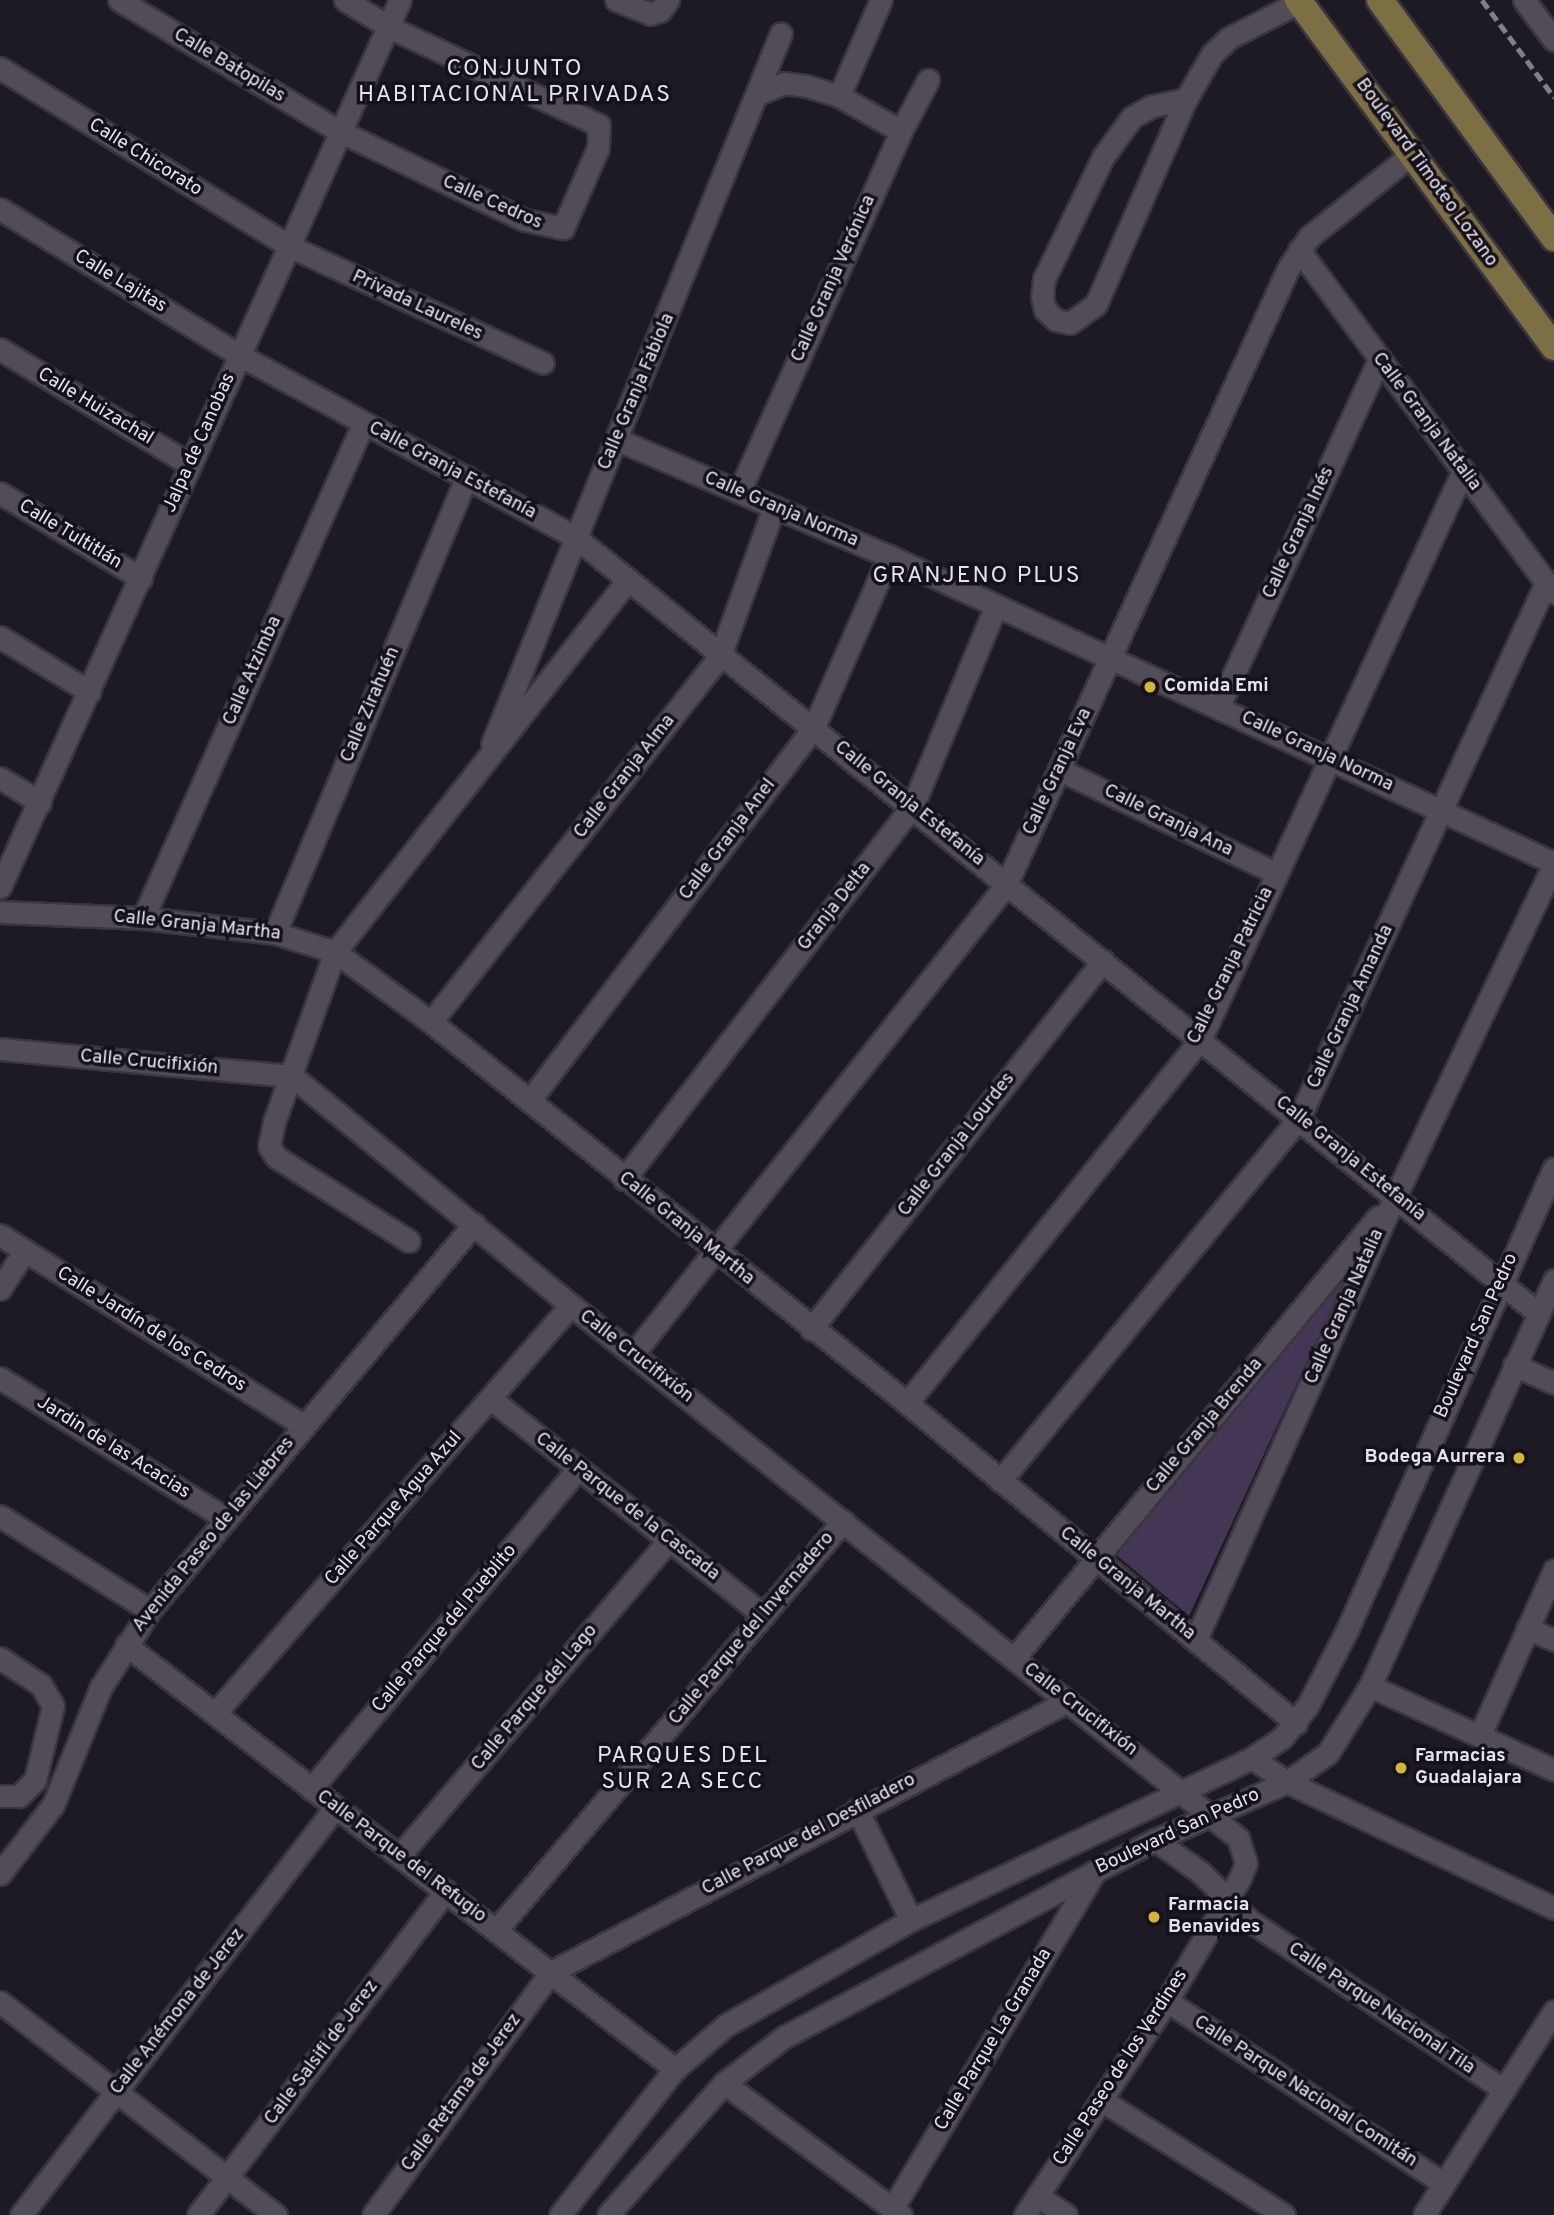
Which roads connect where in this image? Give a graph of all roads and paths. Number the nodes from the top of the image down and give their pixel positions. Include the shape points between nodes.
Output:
1 (119, 0) edge
2 (345, 0) edge
3 (400, 0) edge
4 (616, 0) edge
5 (668, 0) edge
6 (881, 0) edge
7 (1380, 0) edge
8 (1524, 0) edge
9 (1299, 1) edge
10 (389, 26) junction
11 (780, 33) dead end
12 (1554, 40) edge
13 (0, 68) edge
14 (928, 80) dead end
15 (760, 93) junction
16 (839, 96) junction
17 (1186, 99) junction
18 (339, 131) junction
19 (901, 131) junction
20 (1412, 154) junction
21 (0, 209) edge
22 (1554, 238) edge
23 (291, 247) junction
24 (1299, 250) junction
25 (1554, 347) edge
26 (0, 349) edge
27 (239, 355) junction
28 (1379, 360) junction
29 (542, 363) dead end
30 (363, 424) junction
31 (618, 440) junction
32 (189, 464) junction
33 (1463, 471) junction
34 (467, 477) junction
35 (739, 492) junction
36 (0, 493) edge
37 (774, 507) junction
38 (575, 537) junction
39 (889, 556) junction
40 (141, 578) junction
41 (628, 579) junction
42 (1550, 588) edge
43 (996, 606) junction
44 (0, 638) edge
45 (720, 656) junction
46 (1111, 657) junction
47 (90, 692) junction
48 (1219, 706) junction
49 (814, 727) junction
50 (1333, 759) junction
51 (482, 769) junction
52 (1060, 769) junction
53 (0, 778) edge
54 (40, 802) junction
55 (913, 805) junction
56 (1444, 811) junction
57 (1554, 863) edge
58 (1276, 873) junction
59 (1006, 885) junction
60 (0, 887) edge
61 (0, 912) edge
62 (144, 918) junction
63 (275, 933) junction
64 (335, 952) junction
65 (1103, 961) junction
66 (432, 1022) junction
67 (1201, 1038) junction
68 (1, 1050) edge
69 (292, 1076) junction
70 (529, 1101) junction
71 (1299, 1118) junction
72 (1554, 1168) edge
73 (624, 1178) junction
74 (1396, 1195) junction
75 (474, 1224) junction
76 (0, 1235) edge
77 (409, 1241) dead end
78 (25, 1250) junction
79 (715, 1254) junction
80 (1554, 1279) edge
81 (1500, 1283) junction
82 (0, 1289) edge
83 (571, 1306) junction
84 (1538, 1313) junction
85 (811, 1329) junction
86 (633, 1354) junction
87 (1514, 1365) junction
88 (0, 1378) edge
89 (1554, 1382) edge
90 (491, 1399) junction
91 (907, 1403) junction
92 (303, 1425) junction
93 (578, 1469) junction
94 (1000, 1481) junction
95 (0, 1516) edge
96 (225, 1518) junction
97 (843, 1521) junction
98 (669, 1540) junction
99 (1095, 1559) junction
100 (1554, 1570) edge
101 (150, 1610) junction
102 (764, 1615) junction
103 (1527, 1628) junction
104 (1195, 1639) junction
105 (1554, 1640) edge
106 (126, 1645) junction
107 (0, 1658) edge
108 (1014, 1658) junction
109 (1370, 1686) junction
110 (1068, 1701) junction
111 (216, 1712) junction
112 (1296, 1723) junction
113 (1480, 1735) junction
114 (1252, 1758) junction
115 (1554, 1770) edge
116 (1287, 1783) junction
117 (311, 1789) junction
118 (1180, 1789) junction
119 (0, 1796) edge
120 (334, 1809) junction
121 (857, 1809) junction
122 (1214, 1815) junction
123 (1155, 1840) junction
124 (400, 1855) junction
125 (1095, 1871) junction
126 (0, 1874) edge
127 (446, 1891) junction
128 (1227, 1901) junction
129 (1554, 1909) edge
130 (911, 1920) junction
131 (497, 1929) junction
132 (551, 1972) junction
133 (1167, 2001) junction
134 (0, 2002) edge
135 (1554, 2011) edge
136 (675, 2069) junction
137 (724, 2082) junction
138 (1504, 2090) junction
139 (117, 2092) junction
140 (1101, 2100) junction
141 (228, 2177) junction
142 (1443, 2183) junction
143 (1037, 2196) junction
144 (896, 2212) edge
145 (21, 2215) edge
146 (198, 2215) edge
147 (276, 2215) edge
148 (373, 2215) edge
149 (560, 2215) edge
150 (608, 2215) edge
151 (1025, 2215) edge
152 (1066, 2215) edge
153 (1284, 2215) edge
154 (1423, 2215) edge

1 - 18 street, Calle Batopilas
2 - 10 street
3 - 10 street, Jalpa de Canobas
4 - 5 street via 650,14 660,11
6 - 16 street
7 - 22 main road
8 - 12 street
9 - 17 street via 1228,38 1212,54
9 - 20 main road, Boulevard Timoteo Lozano
10 - 18 street, Jalpa de Canobas
10 - 18 street, Calle Cedros via 599,125 603,134 570,220 563,228 540,226
11 - 15 street, Calle Granja Fabiola
13 - 23 street, Calle Chicorato
14 - 19 street, Calle Granja Verónica
15 - 16 street via 784,83
15 - 31 street, Calle Granja Fabiola
16 - 19 street
17 - 17 street via 1096,304 1070,323 1056,320 1045,310 1044,279 1103,157 1132,117 1152,106
18 - 23 street, Jalpa de Canobas
19 - 35 street, Calle Granja Verónica
20 - 24 street, Calle Granja Eva
20 - 25 main road, Boulevard Timoteo Lozano
21 - 27 street, Calle Lajitas
23 - 27 street, Jalpa de Canobas
23 - 29 street, Privada Laureles
24 - 28 street, Calle Granja Natalia
24 - 46 street, Calle Granja Eva
26 - 32 street, Calle Huizachal
27 - 30 street, Calle Granja Estefanía
27 - 32 street, Jalpa de Canobas
28 - 33 street, Calle Granja Natalia
28 - 48 street, Calle Granja Inés
30 - 34 street, Calle Granja Estefanía
30 - 62 street, Calle Atzimba
31 - 35 street, Calle Granja Norma
31 - 38 street, Calle Granja Fabiola
32 - 40 street, Jalpa de Canobas
33 - 42 street, Calle Granja Natalia
33 - 50 street, Calle Granja Patricia
34 - 38 street, Calle Granja Estefanía
34 - 63 street, Calle Zirahuén
35 - 37 street, Calle Granja Norma
36 - 40 street, Calle Tultitlán
37 - 39 street, Calle Granja Norma
37 - 45 street, Calle Granja Alma
38 - 41 street, Calle Granja Estefanía
38 - 51 street, Calle Granja Fabiola
39 - 43 street, Calle Granja Norma
39 - 49 street, Calle Granja Anel
40 - 47 street, Jalpa de Canobas
41 - 45 street, Calle Granja Estefanía
41 - 51 street, Calle Granja Fabiola
42 - 56 street, Calle Granja Amanda
43 - 46 street, Calle Granja Norma
43 - 55 street, Granja Delta
44 - 47 street
45 - 49 street, Calle Granja Estefanía
45 - 66 street, Calle Granja Alma
46 - 48 street, Calle Granja Norma
46 - 52 street, Calle Granja Eva
47 - 54 street, Jalpa de Canobas
48 - 50 street, Calle Granja Norma
49 - 55 street, Calle Granja Estefanía
49 - 70 street, Calle Granja Anel
50 - 56 street, Calle Granja Norma
50 - 58 street, Calle Granja Patricia
51 - 64 street, Calle Granja Fabiola
52 - 58 street, Calle Granja Ana
52 - 59 street, Calle Granja Eva
53 - 54 street
54 - 60 street, Jalpa de Canobas
55 - 59 street, Calle Granja Estefanía
55 - 73 street, Granja Delta
56 - 57 street, Calle Granja Norma
56 - 71 street, Calle Granja Amanda
57 - 74 street, Calle Granja Natalia
58 - 67 street, Calle Granja Patricia
59 - 65 street, Calle Granja Estefanía
59 - 79 street, Calle Granja Eva
61 - 62 street, Calle Granja Martha
62 - 63 street, Calle Granja Martha
63 - 64 street, Calle Granja Martha
64 - 66 street, Calle Granja Martha
64 - 69 street, Calle Granja Fabiola
65 - 67 street, Calle Granja Estefanía
65 - 85 street, Calle Granja Lourdes
66 - 70 street, Calle Granja Martha
67 - 71 street, Calle Granja Estefanía
67 - 91 street, Calle Granja Patricia
68 - 69 street, Calle Crucifixión
69 - 75 street, Calle Crucifixión
69 - 77 street, Calle Granja Fabiola via 270,1135 269,1146 276,1157
70 - 73 street, Calle Granja Martha
71 - 74 street, Calle Granja Estefanía
71 - 94 street, Calle Granja Amanda
72 - 81 street, Boulevard San Pedro
73 - 79 street, Calle Granja Martha
74 - 81 street, Calle Granja Estefanía
74 - 99 street, Calle Granja Brenda
74 - 104 street, Calle Granja Natalia
75 - 83 street, Calle Crucifixión
75 - 92 street, Avenida Paseo de las Liebres
76 - 78 street, Calle Jardín de los Cedros
78 - 82 street
78 - 92 street, Calle Jardín de los Cedros
79 - 85 street, Calle Granja Martha
79 - 86 street, Calle Granja Eva
80 - 84 street, Boulevard San Pedro
81 - 84 street, Calle Granja Estefanía
81 - 112 street, Boulevard San Pedro via 1347,1630
83 - 86 street, Calle Crucifixión
83 - 90 street, Calle Parque Agua Azul
84 - 87 street, Boulevard San Pedro
85 - 91 street, Calle Granja Martha
86 - 97 street, Calle Crucifixión
87 - 89 street
87 - 109 street, Boulevard San Pedro
88 - 96 street, Jardin de las Acacias
90 - 93 street, Calle Parque de la Cascada
90 - 111 street, Calle Parque Agua Azul
91 - 94 street, Calle Granja Martha
92 - 96 street, Avenida Paseo de las Liebres
93 - 98 street, Calle Parque de la Cascada
93 - 117 street, Calle Parque del Pueblito
94 - 99 street, Calle Granja Martha
95 - 101 street
96 - 101 street, Avenida Paseo de las Liebres
97 - 102 street, Calle Parque del Invernadero
97 - 108 street, Calle Crucifixión
98 - 102 street, Calle Parque de la Cascada
98 - 124 street, Calle Parque del Lago
99 - 104 street, Calle Granja Martha
99 - 108 street, Calle Granja Brenda
100 - 103 street
101 - 106 street, Avenida Paseo de las Liebres
102 - 131 street, Calle Parque del Invernadero
103 - 105 street
103 - 113 street
104 - 112 street, Calle Granja Martha
106 - 111 street, Calle Parque del Refugio
106 - 126 street, Avenida Paseo de las Liebres via 95,1699 53,1805
107 - 119 street via 41,1685 53,1706 35,1780 19,1796
108 - 110 street, Calle Crucifixión
109 - 113 street
109 - 116 street, Boulevard San Pedro via 1334,1746
110 - 118 street, Calle Crucifixión
110 - 121 street, Calle Parque del Desfiladero
111 - 117 street, Calle Parque del Refugio
112 - 114 street, Boulevard San Pedro
113 - 115 street
114 - 116 street
114 - 118 street, Boulevard San Pedro
116 - 122 street, Boulevard San Pedro
116 - 129 street
117 - 120 street, Calle Parque del Refugio
118 - 122 street, Calle Crucifixión
118 - 130 street, Boulevard San Pedro
120 - 124 street, Calle Parque del Refugio
120 - 139 street, Calle Anémona de Jerez
121 - 130 street
121 - 132 street, Calle Parque del Desfiladero
122 - 123 street, Boulevard San Pedro
122 - 128 street, Calle Paseo de los Verdines via 1244,1848 1246,1863
123 - 125 street, Boulevard San Pedro
123 - 128 street, Calle Parque Nacional Tila via 1200,1872
124 - 127 street, Calle Parque del Refugio
125 - 137 street, Boulevard San Pedro via 844,2002 784,2037
125 - 144 street, Calle Parque La Granada
127 - 131 street, Calle Parque del Refugio
127 - 141 street, Calle Salsifi de Jerez
128 - 133 street, Calle Paseo de los Verdines
128 - 138 street, Calle Parque Nacional Tila via 1250,1921
130 - 136 street, Boulevard San Pedro via 769,1997 726,2025
131 - 132 street, Calle Parque del Refugio
132 - 136 street, Calle Parque del Refugio
132 - 148 street, Calle Retama de Jerez
133 - 140 street, Calle Paseo de los Verdines
133 - 142 street, Calle Parque Nacional Comitán
134 - 139 street
135 - 138 street
136 - 149 street, Boulevard San Pedro
137 - 144 street
137 - 150 street, Boulevard San Pedro
138 - 142 street
139 - 141 street
139 - 145 street, Calle Anémona de Jerez
140 - 143 street, Calle Paseo de los Verdines
140 - 153 street
141 - 146 street, Calle Salsifi de Jerez
141 - 147 street
142 - 154 street
143 - 151 street, Calle Paseo de los Verdines
143 - 152 street

